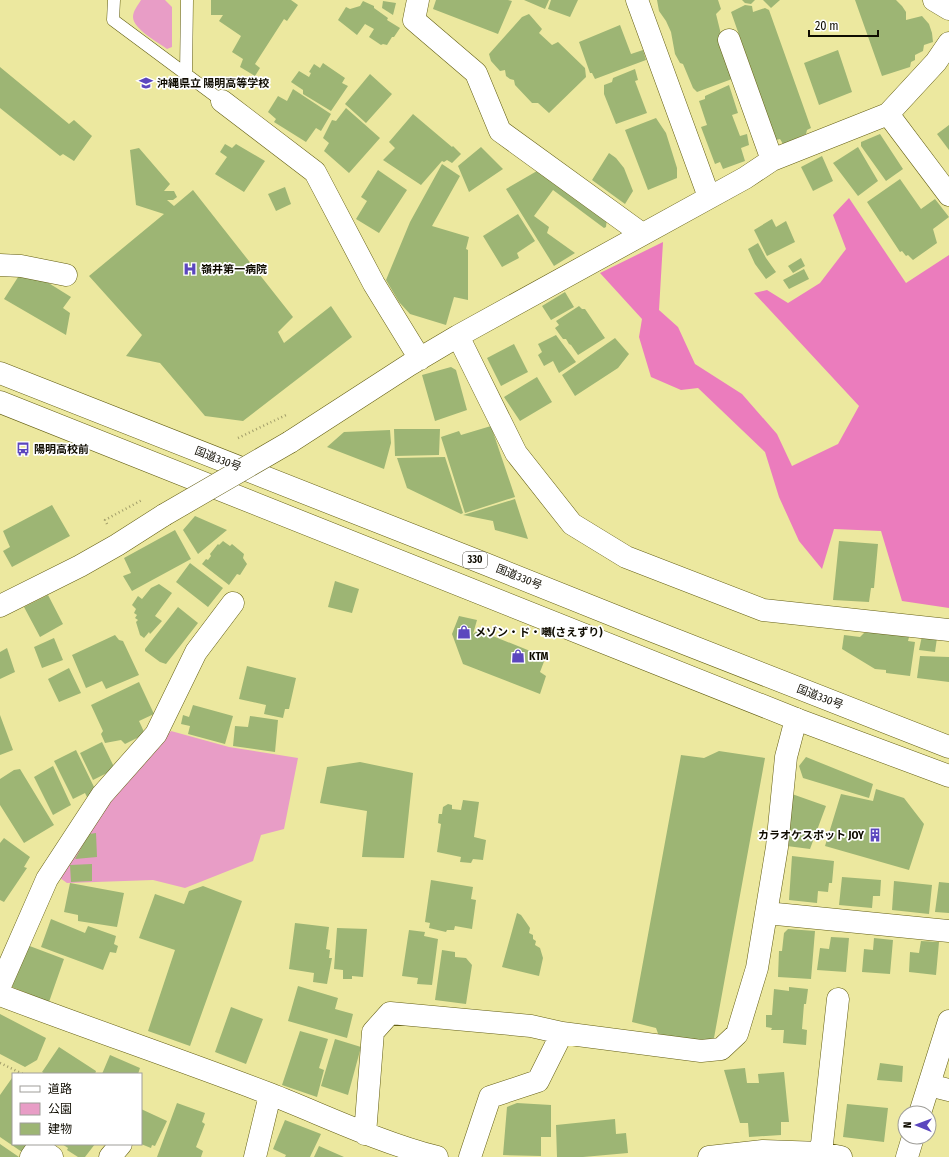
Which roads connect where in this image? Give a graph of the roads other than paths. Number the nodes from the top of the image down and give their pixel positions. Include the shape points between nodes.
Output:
1 (114, 0) edge
2 (186, 0) edge
3 (418, 0) edge
4 (637, 0) edge
5 (934, 0) edge
6 (949, 9) edge
7 (729, 40) dead end
8 (949, 44) edge
9 (186, 74) junction
10 (222, 101) joint
11 (888, 114) junction
12 (772, 160) junction
13 (949, 195) edge
14 (709, 197) junction
15 (642, 234) junction
16 (0, 266) edge
17 (66, 275) dead end
18 (458, 336) junction
19 (420, 359) junction
20 (0, 373) edge
21 (0, 402) edge
22 (233, 603) dead end
23 (0, 606) edge
24 (949, 630) edge
25 (796, 719) junction
26 (949, 747) edge
27 (949, 776) edge
28 (766, 914) junction
29 (949, 931) edge
30 (0, 986) edge
31 (0, 995) edge
32 (838, 999) dead end
33 (949, 1021) edge
34 (562, 1033) junction
35 (939, 1087) edge
36 (270, 1094) junction
37 (926, 1105) edge
38 (365, 1134) junction
39 (120, 1145) edge
40 (911, 1145) edge
41 (831, 1155) edge
42 (31, 1157) edge
43 (52, 1157) edge
44 (110, 1157) edge
45 (255, 1157) edge
46 (437, 1157) edge
47 (470, 1157) edge
48 (709, 1157) edge
49 (907, 1157) edge

1 - 9 lane via 113,20
2 - 9 lane
3 - 15 main road via 414,20 476,73 500,131
4 - 14 main road
5 - 6 main road
7 - 12 main road
8 - 11 main road via 936,62
9 - 10 lane
10 - 19 main road via 315,172 374,284
11 - 12 main road
11 - 13 main road
12 - 14 main road
14 - 15 main road
15 - 18 main road
16 - 17 main road via 21,266
18 - 19 main road
18 - 24 main road via 516,453 572,524 626,557 763,610
19 - 23 main road, bridge via 290,442 117,545
20 - 26 main road, 国道330号 / 330
21 - 25 main road
22 - 30 main road via 196,652 156,734 102,795 47,879
25 - 27 main road
25 - 28 main road via 786,757 777,847
28 - 29 main road
28 - 34 main road via 757,968 737,1034 721,1049 701,1051
31 - 36 main road
32 - 41 main road
33 - 35 main road
34 - 38 main road via 531,1026 390,1013 373,1032
34 - 47 main road via 538,1081 490,1097
35 - 37 main road
36 - 38 main road
36 - 45 main road
38 - 46 main road
39 - 44 main road
40 - 49 main road
41 - 48 main road via 763,1151
42 - 43 main road via 38,1147

